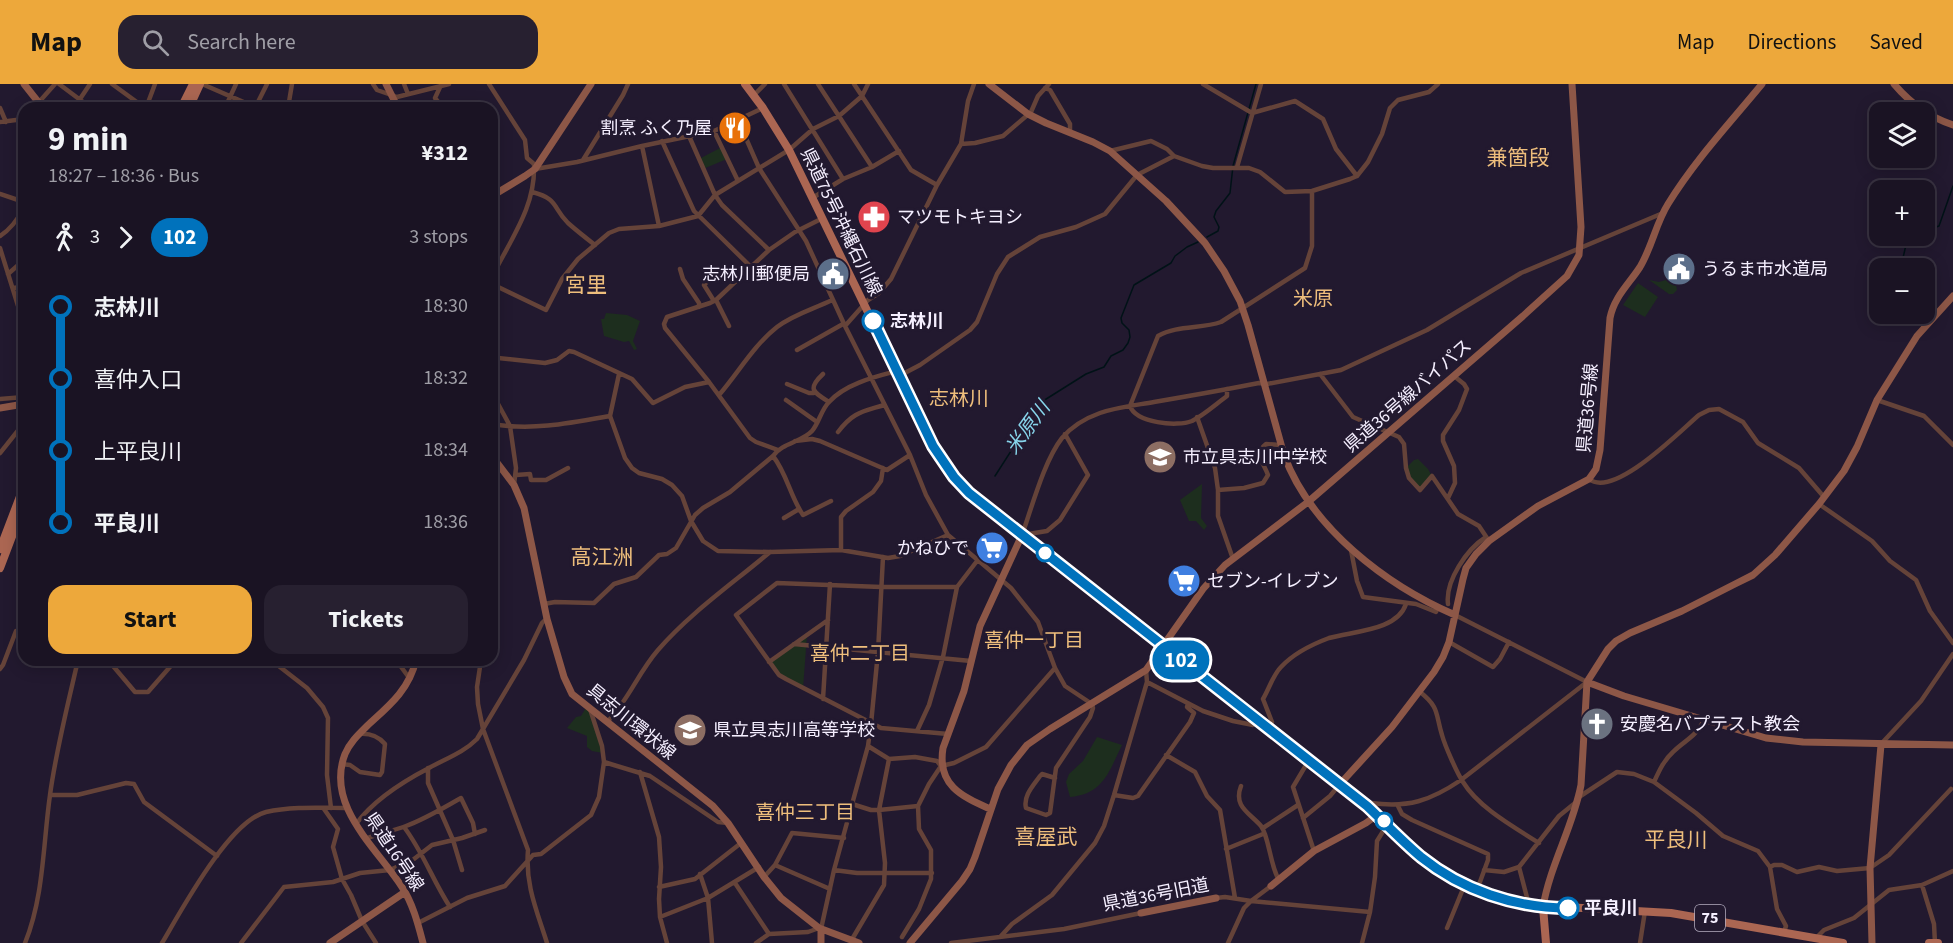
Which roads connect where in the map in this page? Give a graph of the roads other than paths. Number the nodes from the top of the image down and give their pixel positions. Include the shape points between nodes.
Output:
1 (24, 84) edge
2 (57, 84) edge
3 (90, 84) edge
4 (112, 84) edge
5 (154, 84) edge
6 (193, 84) edge
7 (201, 84) edge
8 (236, 84) edge
9 (267, 84) edge
10 (292, 84) edge
11 (373, 84) edge
12 (386, 84) edge
13 (404, 84) edge
14 (449, 84) edge
15 (489, 84) edge
16 (591, 84) edge
17 (628, 84) edge
18 (745, 84) edge
19 (765, 84) edge
20 (784, 84) edge
21 (818, 84) edge
22 (854, 84) edge
23 (868, 84) edge
24 (974, 84) edge
25 (989, 84) edge
26 (1203, 84) edge
27 (1261, 84) edge
28 (1438, 84) edge
29 (1572, 84) edge
30 (1762, 84) edge
31 (1894, 84) edge
32 (441, 85) edge
33 (1047, 86) edge
34 (391, 94) junction
35 (408, 94) junction
36 (754, 95) junction
37 (230, 96) junction
38 (862, 96) junction
39 (80, 99) junction
40 (39, 102) edge
41 (43, 102) edge
42 (84, 102) edge
43 (138, 102) edge
44 (148, 102) edge
45 (184, 102) edge
46 (192, 102) edge
47 (228, 102) edge
48 (243, 102) edge
49 (259, 102) edge
50 (289, 102) edge
51 (395, 102) edge
52 (438, 102) edge
53 (0, 108) edge
54 (763, 108) junction
55 (1250, 112) junction
56 (1028, 114) junction
57 (839, 116) junction
58 (18, 120) edge
59 (738, 120) junction
60 (3, 122) edge
61 (1953, 125) edge
62 (813, 129) junction
63 (714, 131) junction
64 (1070, 132) junction
65 (689, 136) junction
66 (662, 141) junction
67 (961, 144) junction
68 (642, 146) junction
69 (789, 150) junction
70 (899, 151) junction
71 (1110, 151) junction
72 (1174, 156) junction
73 (583, 160) junction
74 (872, 167) junction
75 (759, 168) junction
76 (1234, 168) junction
77 (535, 169) junction
78 (1137, 175) junction
79 (1356, 176) junction
80 (843, 179) junction
81 (738, 181) junction
82 (937, 186) junction
83 (1312, 191) junction
84 (498, 192) edge
85 (532, 192) junction
86 (0, 194) edge
87 (715, 195) junction
88 (814, 197) junction
89 (18, 200) edge
90 (1663, 213) junction
91 (698, 216) junction
92 (823, 218) junction
93 (18, 219) edge
94 (658, 226) junction
95 (800, 230) junction
96 (0, 236) edge
97 (595, 245) junction
98 (1581, 247) junction
99 (0, 248) edge
100 (769, 250) junction
101 (18, 265) edge
102 (498, 266) edge
103 (752, 267) junction
104 (680, 269) dead end
105 (8, 274) junction
106 (711, 278) dead end
107 (18, 287) edge
108 (13, 288) junction
109 (498, 288) edge
110 (1953, 296) edge
111 (715, 300) junction
112 (832, 300) junction
113 (865, 303) junction
114 (18, 305) edge
115 (699, 307) junction
116 (1243, 309) junction
117 (844, 325) junction
118 (729, 326) dead end
119 (797, 350) dead end
120 (498, 358) edge
121 (898, 373) junction
122 (619, 374) junction
123 (823, 374) dead end
124 (1320, 374) junction
125 (1454, 376) junction
126 (871, 378) junction
127 (709, 382) junction
128 (787, 384) dead end
129 (1263, 384) junction
130 (1227, 389) junction
131 (814, 393) junction
132 (719, 395) junction
133 (18, 398) edge
134 (0, 399) edge
135 (786, 400) dead end
136 (1877, 400) junction
137 (829, 402) junction
138 (498, 404) edge
139 (18, 405) edge
140 (884, 405) junction
141 (1130, 406) junction
142 (0, 408) edge
143 (610, 416) junction
144 (1197, 417) junction
145 (817, 422) junction
146 (498, 425) edge
147 (510, 426) junction
148 (18, 430) edge
149 (838, 432) dead end
150 (1389, 433) junction
151 (1065, 434) junction
152 (792, 441) junction
153 (1281, 446) junction
154 (1953, 446) edge
155 (778, 450) junction
156 (0, 453) edge
157 (910, 455) junction
158 (773, 456) junction
159 (498, 464) edge
160 (568, 468) dead end
161 (883, 468) junction
162 (516, 475) junction
163 (1589, 479) junction
164 (514, 485) junction
165 (1218, 490) junction
166 (1824, 497) junction
167 (1448, 498) junction
168 (831, 501) dead end
169 (18, 502) edge
170 (1308, 502) junction
171 (1819, 504) junction
172 (799, 509) junction
173 (784, 518) dead end
174 (18, 521) edge
175 (691, 521) junction
176 (948, 535) junction
177 (1022, 535) junction
178 (1487, 539) junction
179 (1351, 547) junction
180 (0, 549) edge
181 (841, 550) junction
182 (770, 552) junction
183 (883, 557) junction
184 (1233, 559) junction
185 (977, 561) junction
186 (0, 568) edge
187 (1002, 580) junction
188 (830, 584) junction
189 (881, 587) junction
190 (957, 588) junction
191 (1448, 588) junction
192 (1460, 591) junction
193 (544, 604) junction
194 (1406, 604) junction
195 (1448, 604) dead end
196 (1438, 608) junction
197 (1455, 615) junction
198 (547, 618) junction
199 (828, 620) junction
200 (18, 631) edge
201 (1449, 642) junction
202 (1509, 642) junction
203 (1953, 643) edge
204 (794, 644) junction
205 (1163, 646) junction
206 (827, 647) junction
207 (878, 652) junction
208 (1953, 654) edge
209 (943, 657) junction
210 (971, 661) junction
211 (769, 662) junction
212 (77, 666) edge
213 (113, 666) edge
214 (171, 666) edge
215 (278, 666) edge
216 (400, 666) edge
217 (414, 666) edge
218 (480, 666) edge
219 (1055, 668) junction
220 (0, 669) edge
221 (1146, 670) junction
222 (410, 679) junction
223 (1147, 682) junction
224 (1587, 682) junction
225 (1419, 691) junction
226 (823, 699) junction
227 (1092, 704) junction
228 (1188, 704) junction
229 (590, 708) junction
230 (1704, 720) junction
231 (1259, 721) junction
232 (607, 722) junction
233 (872, 724) junction
234 (483, 729) junction
235 (1269, 729) junction
236 (917, 731) junction
237 (359, 734) junction
238 (948, 734) junction
239 (1881, 745) junction
240 (868, 746) junction
241 (1953, 746) edge
242 (1166, 755) junction
243 (889, 759) junction
244 (1309, 760) junction
245 (604, 762) junction
246 (342, 764) junction
247 (941, 766) junction
248 (428, 768) junction
249 (640, 772) junction
250 (1055, 778) junction
251 (1461, 780) junction
252 (1654, 782) junction
253 (1340, 784) junction
254 (1241, 786) dead end
255 (1951, 789) dead end
256 (50, 795) junction
257 (1114, 795) junction
258 (1578, 800) junction
259 (852, 804) junction
260 (1298, 805) junction
261 (918, 806) junction
262 (1367, 806) junction
263 (1398, 806) junction
264 (331, 808) junction
265 (348, 808) junction
266 (324, 809) junction
267 (439, 809) junction
268 (990, 809) junction
269 (879, 810) junction
270 (1377, 815) junction
271 (1303, 818) junction
272 (728, 823) junction
273 (356, 824) junction
274 (1387, 825) junction
275 (404, 827) junction
276 (485, 830) dead end
277 (1263, 831) junction
278 (475, 834) junction
279 (844, 838) junction
280 (365, 839) junction
281 (453, 840) junction
282 (741, 843) junction
283 (1539, 843) junction
284 (1226, 849) junction
285 (1314, 851) junction
286 (422, 853) junction
287 (216, 856) junction
288 (527, 863) junction
289 (775, 865) junction
290 (759, 867) junction
291 (1519, 867) junction
292 (1770, 867) junction
293 (1870, 868) junction
294 (390, 870) junction
295 (462, 870) dead end
296 (834, 870) junction
297 (1484, 870) junction
298 (1953, 871) edge
299 (885, 873) junction
300 (932, 873) junction
301 (700, 874) junction
302 (764, 877) junction
303 (342, 879) junction
304 (1279, 880) junction
305 (735, 883) junction
306 (1465, 884) junction
307 (1922, 885) junction
308 (1271, 886) joint
309 (659, 887) junction
310 (830, 890) junction
311 (1477, 890) junction
312 (405, 892) junction
313 (708, 898) junction
314 (1216, 898) joint
315 (1235, 898) junction
316 (1251, 901) junction
317 (1529, 905) junction
318 (1871, 906) junction
319 (450, 907) junction
320 (1543, 907) junction
321 (1645, 910) junction
322 (1370, 912) junction
323 (1141, 913) joint
324 (660, 916) junction
325 (362, 921) junction
326 (418, 923) junction
327 (820, 928) junction
328 (1447, 928) dead end
329 (1784, 932) junction
330 (769, 934) junction
331 (1003, 936) junction
332 (902, 937) dead end
333 (1816, 938) junction
334 (855, 942) edge
335 (1832, 942) edge
336 (25, 943) edge
337 (162, 943) edge
338 (242, 943) edge
339 (330, 943) edge
340 (376, 943) edge
341 (423, 943) edge
342 (548, 943) edge
343 (668, 943) edge
344 (712, 943) edge
345 (756, 943) edge
346 (821, 943) edge
347 (910, 943) edge
348 (951, 943) edge
349 (1006, 943) edge
350 (1228, 943) edge
351 (1362, 943) edge
352 (1546, 943) edge
353 (1640, 943) edge
354 (1843, 943) edge
355 (1872, 943) edge
356 (1929, 943) edge
357 (1936, 943) edge

1 - 40 main road
2 - 39 street
2 - 41 street
3 - 39 street
4 - 43 street
5 - 44 street
6 - 45 main road
7 - 37 street
7 - 46 main road
8 - 37 street
9 - 49 street
10 - 50 street
11 - 34 street via 377,90
12 - 34 main road
13 - 35 street
14 - 32 street
15 - 77 street via 525,140 527,158
16 - 77 main road
17 - 73 street
18 - 36 main road, 県道75号沖縄石川線 / 75
19 - 36 street
20 - 62 street
21 - 57 street
22 - 38 street
23 - 38 street
24 - 67 street
25 - 56 main road
26 - 55 street
27 - 55 street
28 - 79 street via 1429,92 1398,100 1390,108 1382,134
29 - 98 main road, 県道36号線バイパス
30 - 90 main road, 県道36号線 via 1728,122
31 - 61 main road via 1930,116
32 - 35 street
32 - 52 street via 435,98
33 - 56 street
33 - 64 street via 1070,124
34 - 35 street
34 - 51 main road
36 - 54 main road, 県道75号沖縄石川線 / 75
37 - 47 street
37 - 48 street
38 - 57 street
38 - 70 street
39 - 42 street
53 - 60 street
54 - 59 street
54 - 69 main road, 県道75号沖縄石川線 / 75
55 - 76 street
55 - 79 street via 1295,101 1323,119 1336,149
56 - 64 main road
56 - 67 street via 1003,136
57 - 62 street
57 - 74 street
58 - 60 street
59 - 63 street
59 - 75 street
62 - 69 street
62 - 80 street
63 - 65 street
63 - 81 street
64 - 71 main road
65 - 66 street
65 - 87 street
66 - 68 street
66 - 91 street
67 - 82 street
68 - 73 street
68 - 94 street
69 - 75 street
69 - 88 main road, 県道75号沖縄石川線 / 75
70 - 74 street
70 - 82 street via 911,170
71 - 72 street via 1151,141
71 - 78 main road
72 - 76 street via 1202,166
72 - 78 street
73 - 77 street
74 - 80 street
75 - 81 street
75 - 95 street
76 - 83 street via 1260,172 1285,192
77 - 84 main road
77 - 85 street
78 - 116 main road via 1196,232 1224,271
78 - 121 street via 1105,214 1040,237 1008,257 970,330 926,362
79 - 83 street
80 - 88 street
81 - 87 street
82 - 113 street via 891,279
83 - 116 street via 1312,246 1305,268
85 - 97 street via 556,204 566,221
85 - 102 street via 527,212
86 - 89 street
87 - 91 street
87 - 100 street
88 - 92 main road, 県道75号沖縄石川線 / 75
90 - 98 street
90 - 163 main road, 県道36号線 via 1651,246 1614,304 1610,318 1599,459
91 - 94 street
91 - 103 street
92 - 95 street
92 - 113 main road, 県道75号沖縄石川線 / 75
93 - 96 street
94 - 97 street via 619,229
95 - 100 street
95 - 112 street
97 - 109 street via 562,279 546,310
98 - 124 street via 1521,273 1427,330 1341,370
98 - 125 main road, 県道36号線バイパス via 1567,276
99 - 105 street
100 - 103 street
101 - 105 street
103 - 111 street
104 - 115 street
105 - 108 street
106 - 111 street via 704,285
107 - 108 street
108 - 114 street
110 - 136 main road via 1917,336
111 - 115 street
111 - 118 street
112 - 117 street
112 - 132 street via 796,314 777,327
113 - 117 street
113 - 121 main road, 県道75号沖縄石川線 / 75
115 - 127 street via 667,317 664,328
116 - 129 main road
116 - 141 street via 1214,324 1158,336
117 - 119 street
117 - 126 street
120 - 122 street via 545,363 574,351
121 - 126 street
121 - 177 main road, 県道75号沖縄石川線 / 75 via 933,446 954,477
122 - 127 street via 632,379 653,404 686,387
122 - 143 street
123 - 131 street via 814,382
124 - 129 street
124 - 150 street via 1353,417
125 - 150 main road, 県道36号線バイパス
125 - 167 street via 1467,389 1443,435 1454,466 1455,483
126 - 137 street
126 - 140 street
127 - 132 street
128 - 131 street
129 - 130 street
129 - 153 main road
130 - 141 street
130 - 144 street via 1227,396
131 - 137 street
132 - 155 street via 750,438
133 - 134 street
135 - 145 street
136 - 154 street via 1924,416
136 - 166 main road via 1850,461
137 - 145 street
138 - 147 street
139 - 142 main road
140 - 149 street via 853,415
140 - 157 street
141 - 144 street via 1141,418 1160,422 1184,423
141 - 151 street via 1094,415
143 - 147 street via 557,426
143 - 175 street via 632,468 672,484 682,496
144 - 165 street via 1215,468
145 - 152 street via 811,431
146 - 147 street
147 - 162 street
148 - 156 street
150 - 167 street via 1404,444 1409,478 1420,490 1432,476
150 - 170 main road, 県道36号線バイパス
151 - 177 street via 1048,464
151 - 177 street via 1088,475 1060,520 1047,531
152 - 155 street
152 - 161 street via 820,441
153 - 165 street via 1266,444 1260,451 1259,458 1268,475 1263,483
153 - 170 main road
155 - 158 street
157 - 161 street via 887,470
157 - 176 street
158 - 172 street
158 - 175 street
159 - 164 main road, 具志川環状線
160 - 162 street via 546,480 531,480 530,474
161 - 181 street via 881,481 873,492 841,517
162 - 164 street
163 - 166 street via 1597,484 1615,480 1645,463 1699,415 1719,409 1743,422 1758,443 1800,468
163 - 178 main road, 県道36号線
164 - 193 main road, 具志川環状線 via 524,508
165 - 184 street via 1218,516
166 - 171 main road
167 - 178 street via 1458,514 1479,526
168 - 172 street via 803,515
169 - 180 main road
170 - 179 main road
170 - 184 main road, 県道36号線バイパス
171 - 203 street via 1872,541 1890,561 1916,580 1930,611
171 - 224 main road via 1753,575 1616,641
172 - 173 street
174 - 186 main road
175 - 182 street via 703,541 718,551
175 - 193 street via 676,548 659,555 636,577 615,584 594,603
176 - 183 street via 900,556
176 - 185 street
177 - 187 main road
177 - 205 main road, 県道75号沖縄石川線 / 75
178 - 191 street via 1469,550
178 - 192 main road, 県道36号線 via 1466,568
179 - 194 street via 1364,597
179 - 196 main road via 1391,581
181 - 182 street
181 - 183 street
182 - 232 street via 659,649
183 - 189 street
184 - 205 main road, 県道36号線バイパス via 1203,589
185 - 187 street
185 - 190 street
187 - 210 main road via 980,626
187 - 219 street via 1038,622
188 - 189 street
188 - 199 street
188 - 211 street via 777,583 736,615
189 - 190 street
189 - 207 street
190 - 209 street
191 - 192 street
191 - 195 street
192 - 197 main road, 県道36号線
193 - 198 main road, 具志川環状線
194 - 196 street via 1436,612
194 - 235 street via 1399,616 1378,627 1328,639 1280,668 1263,699 1272,722
196 - 197 main road
197 - 201 main road, 県道36号線
197 - 202 street
198 - 229 main road, 具志川環状線 via 572,694
198 - 234 street
199 - 204 street
199 - 206 street
200 - 220 street
201 - 202 street via 1493,667
201 - 225 main road, 県道36号線
202 - 224 street
204 - 206 street
204 - 211 street
205 - 221 main road, 県道36号線バイパス
205 - 231 main road, 県道75号沖縄石川線 / 75
206 - 207 street
206 - 226 street
207 - 209 street
207 - 233 street
208 - 239 street via 1921,701
209 - 210 street
209 - 236 street
210 - 238 main road
211 - 226 street via 779,675
212 - 256 street
213 - 214 street via 135,692 148,692
215 - 264 street via 307,688 328,718
216 - 222 street
217 - 222 main road
218 - 234 street via 477,687
219 - 227 street via 1065,686
219 - 247 street via 986,747
221 - 223 street
221 - 227 main road, 県道36号線バイパス
222 - 237 main road via 398,697
223 - 228 street
223 - 257 street
224 - 230 main road
224 - 251 street
224 - 258 main road
225 - 251 street via 1437,710 1442,735
225 - 253 main road, 県道36号線
226 - 233 street
227 - 250 street via 1090,717 1056,768
227 - 268 main road, 県道36号線バイパス via 1027,745 1005,773
228 - 231 street via 1233,721 1253,725
228 - 242 street via 1194,713
229 - 232 main road, 具志川環状線
229 - 245 street
230 - 239 main road via 1784,741
230 - 252 street via 1698,733 1671,753
231 - 235 main road, 県道75号沖縄石川線 / 75
232 - 272 main road, 具志川環状線 via 713,806
233 - 236 street
233 - 240 street
234 - 248 street via 467,749
234 - 288 street via 528,850
235 - 244 main road, 県道75号沖縄石川線 / 75
236 - 238 street
237 - 246 main road via 349,744
237 - 246 street via 367,733 385,744 382,772 360,772
238 - 247 main road
239 - 241 main road
239 - 293 main road
240 - 243 street
240 - 259 street
242 - 257 street via 1138,796
242 - 284 street via 1195,772 1207,796 1220,810
243 - 247 street via 915,757 937,761
243 - 269 street
244 - 253 main road, 県道75号沖縄石川線 / 75
244 - 260 street via 1293,787
245 - 249 street
245 - 288 street via 599,797 591,815
246 - 265 main road, 県道16号線
247 - 261 street
247 - 268 main road via 957,791
248 - 267 street via 428,783
248 - 273 street via 366,811
249 - 272 street via 718,822
249 - 309 street via 659,837
250 - 250 street via 1050,813 1026,808 1026,796 1040,776
251 - 263 street via 1440,795
251 - 283 street via 1493,813
252 - 258 street via 1617,772
252 - 292 street via 1723,836 1755,848
253 - 262 main road, 県道75号沖縄石川線 / 75
253 - 271 street
254 - 277 street via 1240,802
255 - 293 street via 1889,855
256 - 287 street via 77,795 134,784 144,802
256 - 336 street via 45,854 32,926
257 - 331 street via 1104,826 1077,867 1052,895 1012,924
258 - 283 street
258 - 320 main road
259 - 269 street
259 - 279 street
260 - 271 street
260 - 277 street
261 - 269 street
261 - 300 street via 919,829 931,850
262 - 263 street
262 - 270 main road, 県道75号沖縄石川線 / 75
263 - 297 street via 1412,820 1488,854
264 - 265 street
264 - 266 street
265 - 273 main road, 県道16号線
266 - 287 street via 265,812 235,832
266 - 303 street via 338,829 333,847
267 - 275 street
267 - 278 street via 463,798
267 - 281 street
268 - 347 main road, 県道36号線バイパス via 970,869
269 - 299 street
270 - 274 main road, 県道75号沖縄石川線 / 75
270 - 285 main road
271 - 285 street
272 - 282 main road, 具志川環状線
273 - 280 main road, 県道16号線
274 - 306 main road, 県道75号沖縄石川線 / 75 via 1421,857
274 - 322 street via 1377,841
275 - 280 street
275 - 286 street
276 - 278 street
277 - 284 street
277 - 304 street
278 - 281 street
279 - 289 street via 792,833
279 - 296 street
280 - 294 main road, 県道16号線
281 - 286 street via 432,845
281 - 295 street
282 - 290 main road, 具志川環状線
282 - 301 street
283 - 291 street
284 - 315 street
285 - 304 main road
286 - 294 street
286 - 319 street
287 - 337 street
288 - 319 street via 505,886
288 - 342 street via 532,897
289 - 302 street
289 - 310 street
290 - 302 main road, 具志川環状線
290 - 305 street
291 - 297 street via 1504,872
291 - 317 street
292 - 293 street via 1782,865 1797,872 1819,867 1837,871
292 - 329 street via 1777,909 1786,926
293 - 318 main road
294 - 303 street
294 - 312 main road, 県道16号線
296 - 299 street
296 - 310 street
297 - 311 street
298 - 307 street
299 - 300 street
299 - 334 street via 884,885
300 - 332 street via 919,909
301 - 309 street via 695,879
301 - 313 street
302 - 327 main road, 具志川環状線 via 781,898
303 - 325 street
303 - 338 street via 284,887
304 - 308 main road
305 - 313 street
305 - 330 street
306 - 311 main road, 県道75号沖縄石川線 / 75
306 - 328 street
307 - 318 street via 1889,890
307 - 357 street
308 - 316 street
309 - 324 street
310 - 327 street
311 - 317 main road, 県道75号沖縄石川線 / 75
312 - 325 main road
312 - 326 main road, 県道16号線
313 - 324 street
313 - 344 street
314 - 315 street, 県道36号旧道
314 - 323 main road, 県道36号旧道
315 - 316 street, 県道36号旧道
316 - 322 street, 県道36号旧道
316 - 350 street
317 - 320 main road, 県道75号沖縄石川線 / 75
318 - 333 street
318 - 355 main road
319 - 326 street
320 - 321 main road, 県道75号沖縄石川線 / 75
320 - 352 main road
321 - 329 main road, 県道75号沖縄石川線 / 75
321 - 353 street
322 - 351 street
323 - 331 street, 県道36号旧道 via 1064,929
324 - 343 street
325 - 339 main road
325 - 340 street
326 - 341 main road, 県道16号線
327 - 330 street
327 - 334 main road, 具志川環状線
327 - 346 main road
329 - 333 main road, 県道75号沖縄石川線 / 75
330 - 345 street
331 - 348 street, 県道36号旧道
331 - 349 street
333 - 335 main road, 県道75号沖縄石川線 / 75
335 - 354 main road, 県道75号沖縄石川線 / 75
356 - 357 main road

